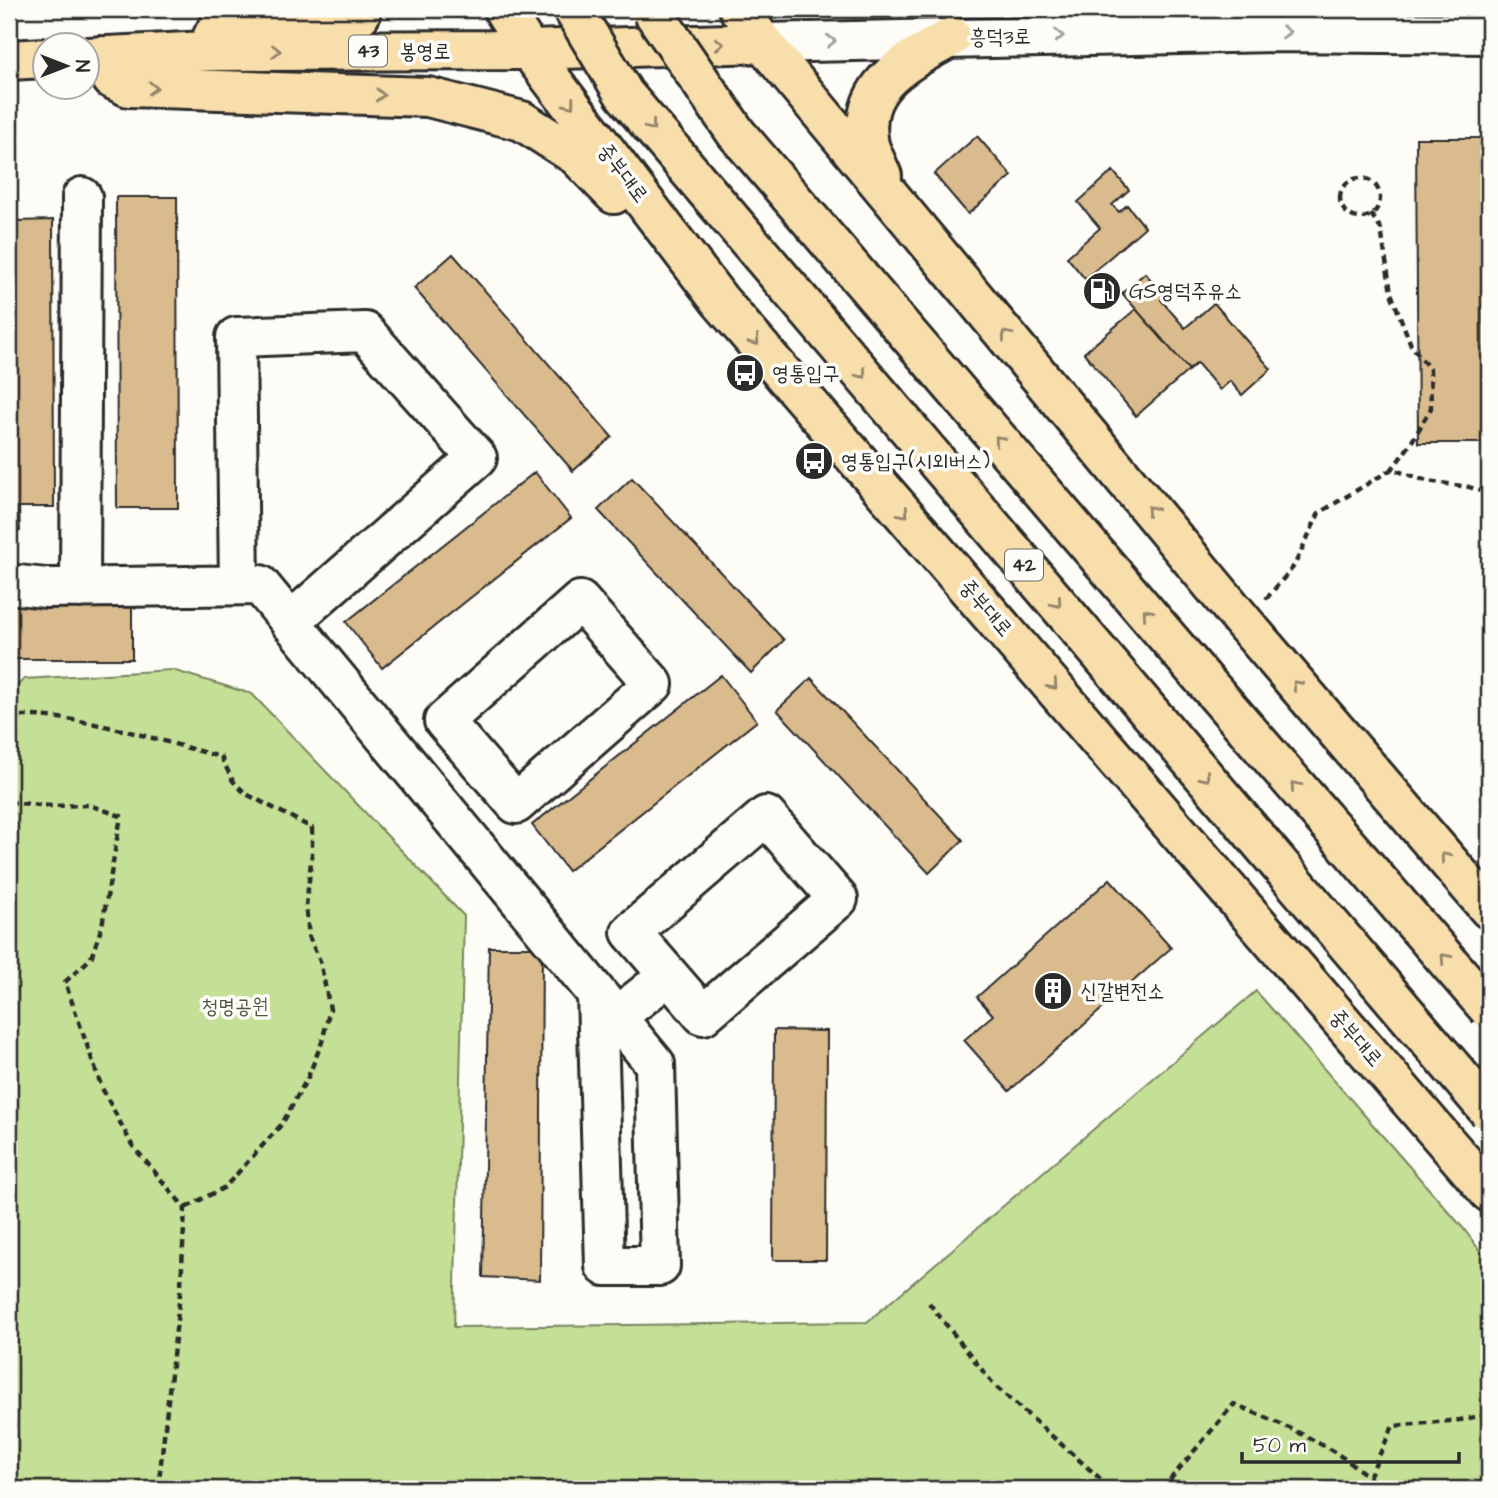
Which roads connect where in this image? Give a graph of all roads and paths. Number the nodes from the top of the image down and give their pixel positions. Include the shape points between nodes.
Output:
1 (361, 9) edge
2 (503, 9) edge
3 (572, 9) edge
4 (651, 9) edge
5 (739, 9) edge
6 (1489, 34) edge
7 (952, 37) junction
8 (763, 43) junction
9 (529, 50) junction
10 (207, 51) junction
11 (102, 57) edge
12 (32, 59) edge
13 (9, 60) edge
14 (102, 67) edge
15 (890, 194) junction
16 (82, 197) dead end
17 (1371, 214) junction
18 (720, 301) junction
19 (1392, 468) junction
20 (1489, 494) edge
21 (9, 584) edge
22 (239, 585) junction
23 (80, 588) junction
24 (290, 622) junction
25 (1245, 624) junction
26 (9, 717) edge
27 (483, 766) junction
28 (9, 802) edge
29 (440, 803) junction
30 (1489, 909) edge
31 (668, 976) junction
32 (607, 1005) junction
33 (1489, 1009) edge
34 (1489, 1111) edge
35 (1489, 1192) edge
36 (185, 1208) junction
37 (929, 1303) dead end
38 (1489, 1414) edge
39 (1370, 1478) junction
40 (158, 1489) edge
41 (1112, 1489) edge
42 (1162, 1489) edge
43 (1381, 1489) edge

1 - 10 main road via 352,22 222,23
2 - 9 main road, 중부대로
3 -> 34 main road, 42, bridge via 624,94
33 -> 4 main road, bridge via 736,133
5 - 8 main road
7 -> 6 street, 흥덕3로
8 -> 7 street, 흥덕3로
7 - 15 main road via 901,65 869,109 870,146
9 -> 8 main road, 봉영로 / 43
8 - 15 main road
10 -> 9 main road, 봉영로 / 43
9 -> 18 main road, 중부대로
10 - 11 main road, 봉영로 / 43
12 - 13 main road
14 -> 18 main road via 112,79 129,87 428,97 522,121 577,156
25 -> 15 main road
16 - 23 street
17 - 17 path via 1380,197 1375,184 1363,178 1350,181 1340,196 1343,208 1359,218
17 - 19 path via 1381,229 1391,293 1411,345 1430,370 1431,408
18 -> 35 main road, 중부대로
19 - 20 path
19 - 25 path via 1319,513 1294,566
21 - 23 street
22 - 23 street
22 - 24 street via 260,585
22 - 24 street via 236,337 365,332 477,458
24 - 29 street
30 -> 25 main road
26 - 36 path via 74,720 221,757 246,794 312,828 306,906 309,937 320,961 330,1009 323,1042 282,1124 225,1187
27 - 27 street via 444,721 580,601 653,684 516,804
27 - 29 street
28 - 36 path via 89,805 121,816 102,926 91,958 65,982 102,1088 132,1145
29 - 32 street
31 - 31 street via 703,1015 838,899 766,816 631,932
31 - 32 street
32 - 32 street via 656,1064 660,1266 605,1266
36 - 40 path
37 - 41 path via 994,1385
38 - 39 path via 1393,1426
39 - 42 path via 1299,1431 1234,1404
39 - 43 path

